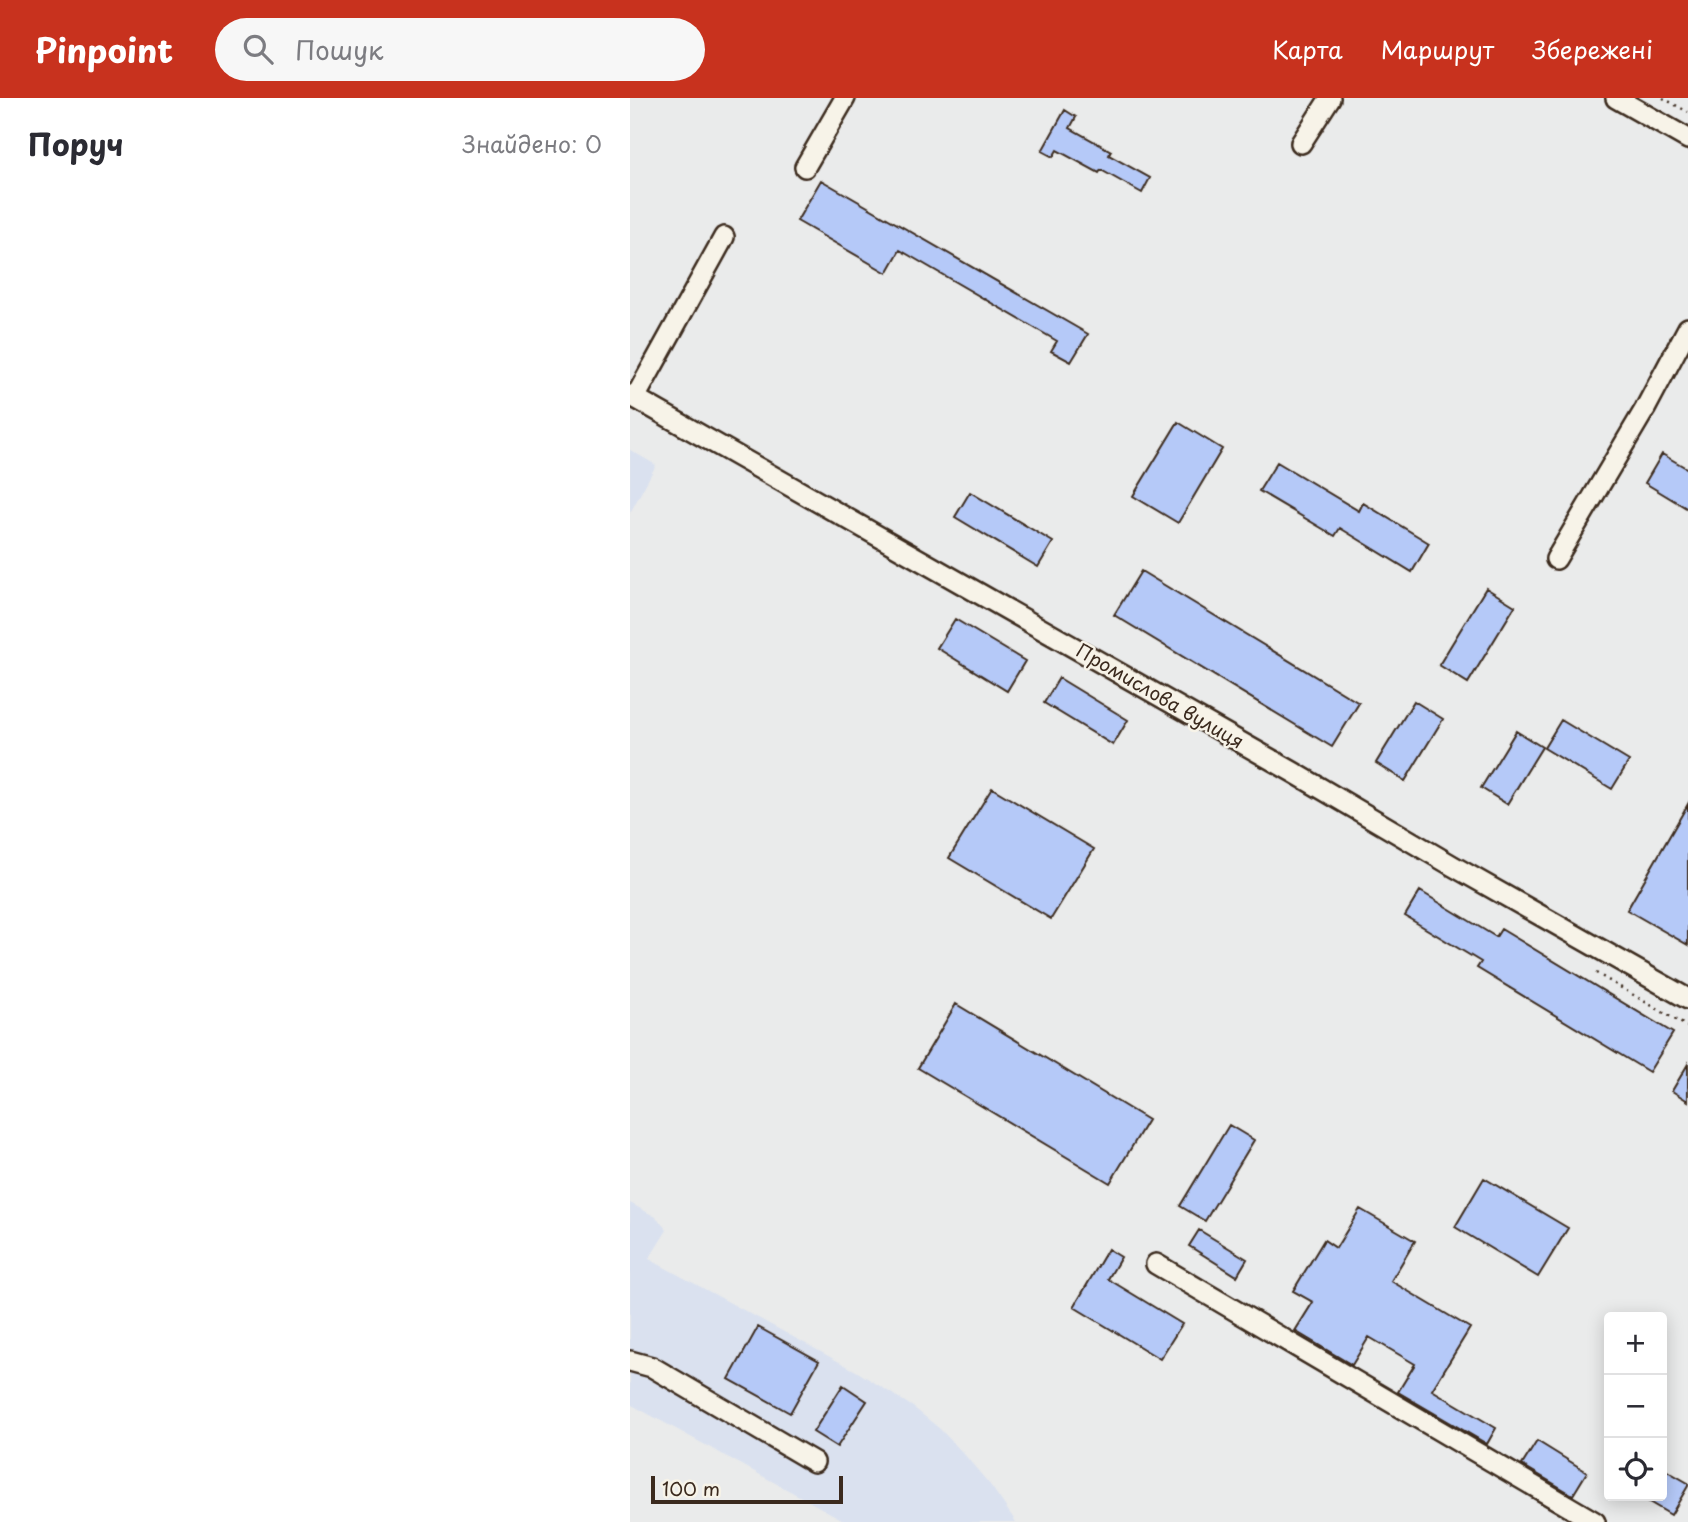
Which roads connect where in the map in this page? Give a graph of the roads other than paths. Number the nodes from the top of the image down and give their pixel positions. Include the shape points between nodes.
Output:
1 (845, 98) edge
2 (1330, 98) edge
3 (1616, 98) edge
4 (1688, 139) edge
5 (1301, 143) dead end
6 (804, 167) dead end
7 (724, 237) dead end
8 (1688, 328) edge
9 (632, 396) edge
10 (1556, 559) dead end
11 (1688, 999) edge
12 (1156, 1264) dead end
13 (630, 1361) edge
14 (814, 1462) dead end
15 (1595, 1522) edge

1 - 6 street
2 - 5 street
3 - 4 street
7 - 9 street
8 - 10 street
9 - 11 street, Промислова вулиця
12 - 15 street
13 - 14 street via 652,1367

